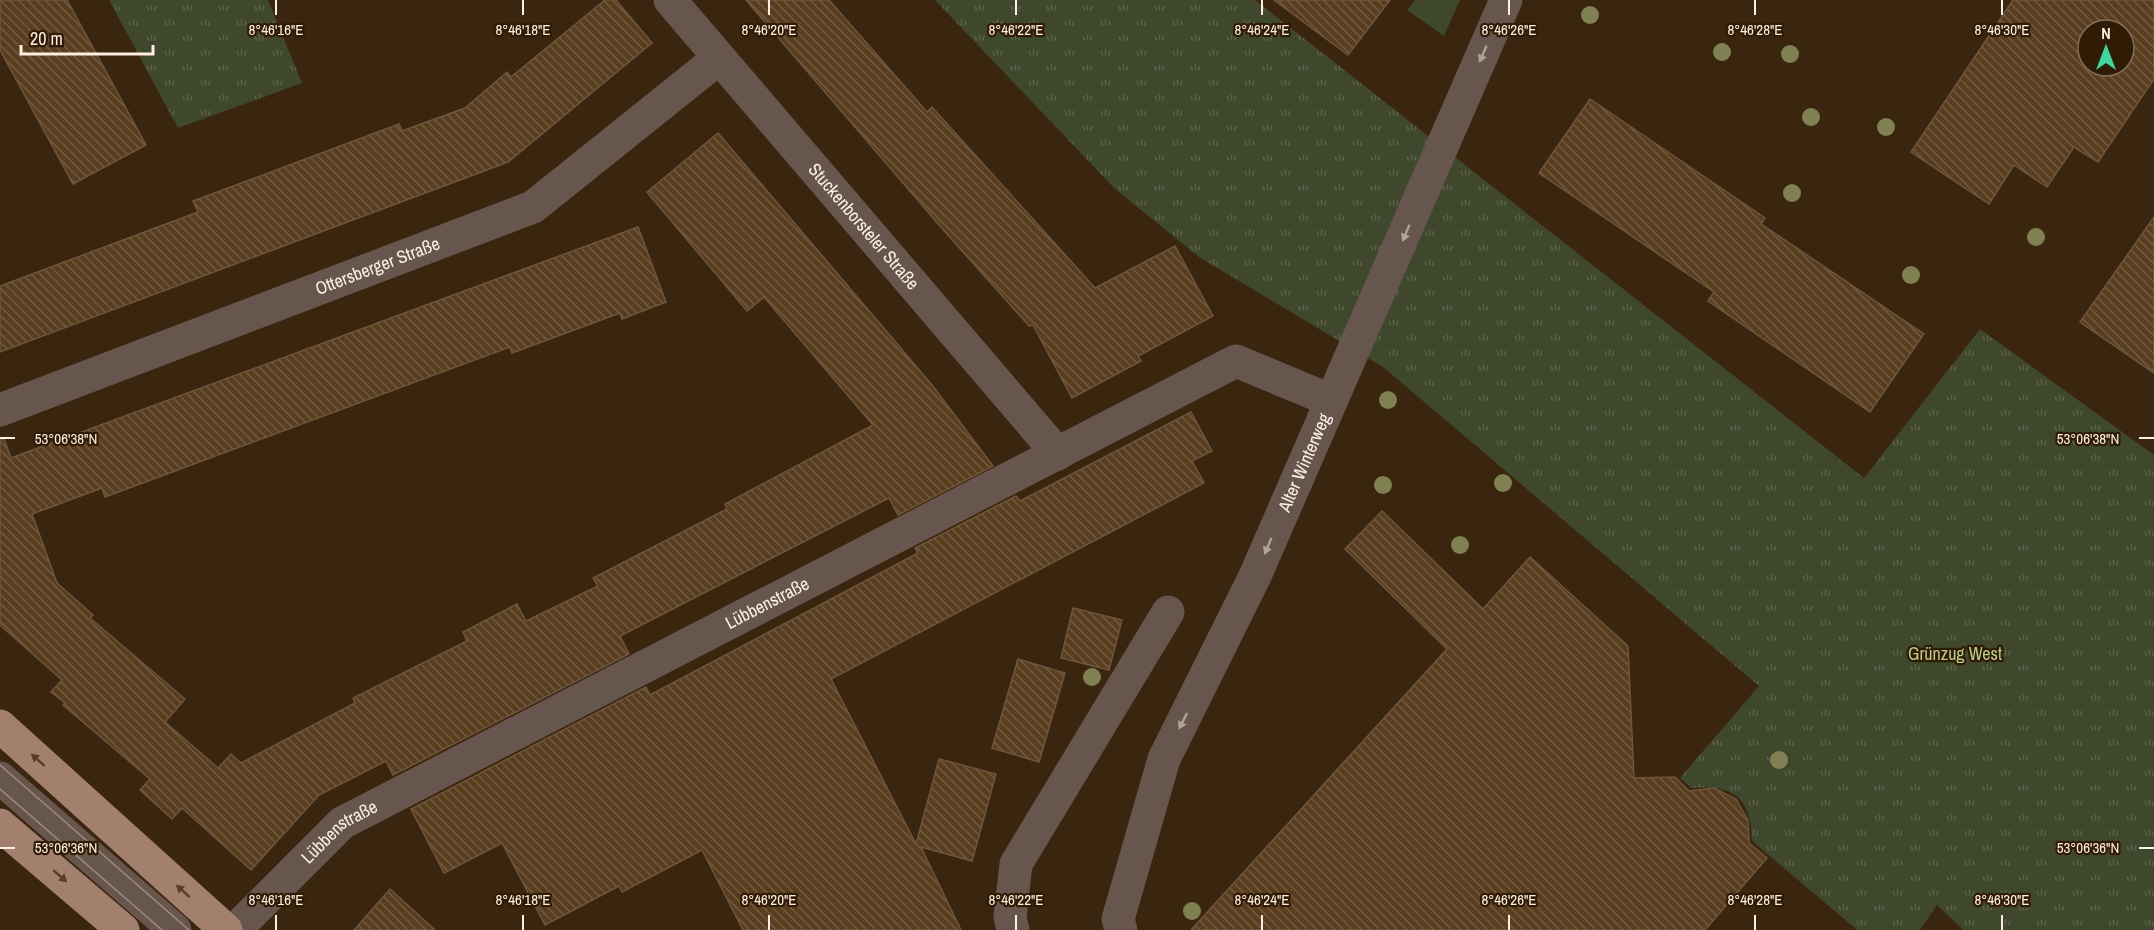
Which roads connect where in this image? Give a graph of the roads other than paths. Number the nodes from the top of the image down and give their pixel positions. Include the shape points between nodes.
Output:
1 (670, 0) edge
2 (1506, 0) edge
3 (718, 58) junction
4 (1330, 400) junction
5 (0, 410) edge
6 (1058, 454) junction
7 (1168, 612) dead end
8 (0, 726) edge
9 (0, 778) edge
10 (0, 825) edge
11 (123, 930) edge
12 (175, 930) edge
13 (226, 930) edge
14 (235, 930) edge
15 (1013, 930) edge
16 (1120, 930) edge

1 - 3 street, Stuckenborsteler Straße
2 -> 4 street, Alter Winterweg
3 - 5 street, Ottersberger Straße via 533,207
3 - 6 street, Stuckenborsteler Straße
4 - 6 street, Lübbenstraße via 1236,361
4 -> 16 street, Alter Winterweg via 1255,576 1164,759 1118,919
6 - 14 street, Lübbenstraße via 342,823
7 - 15 street via 1016,864 1010,917
13 -> 8 main road
9 - 12 street
10 -> 11 main road

